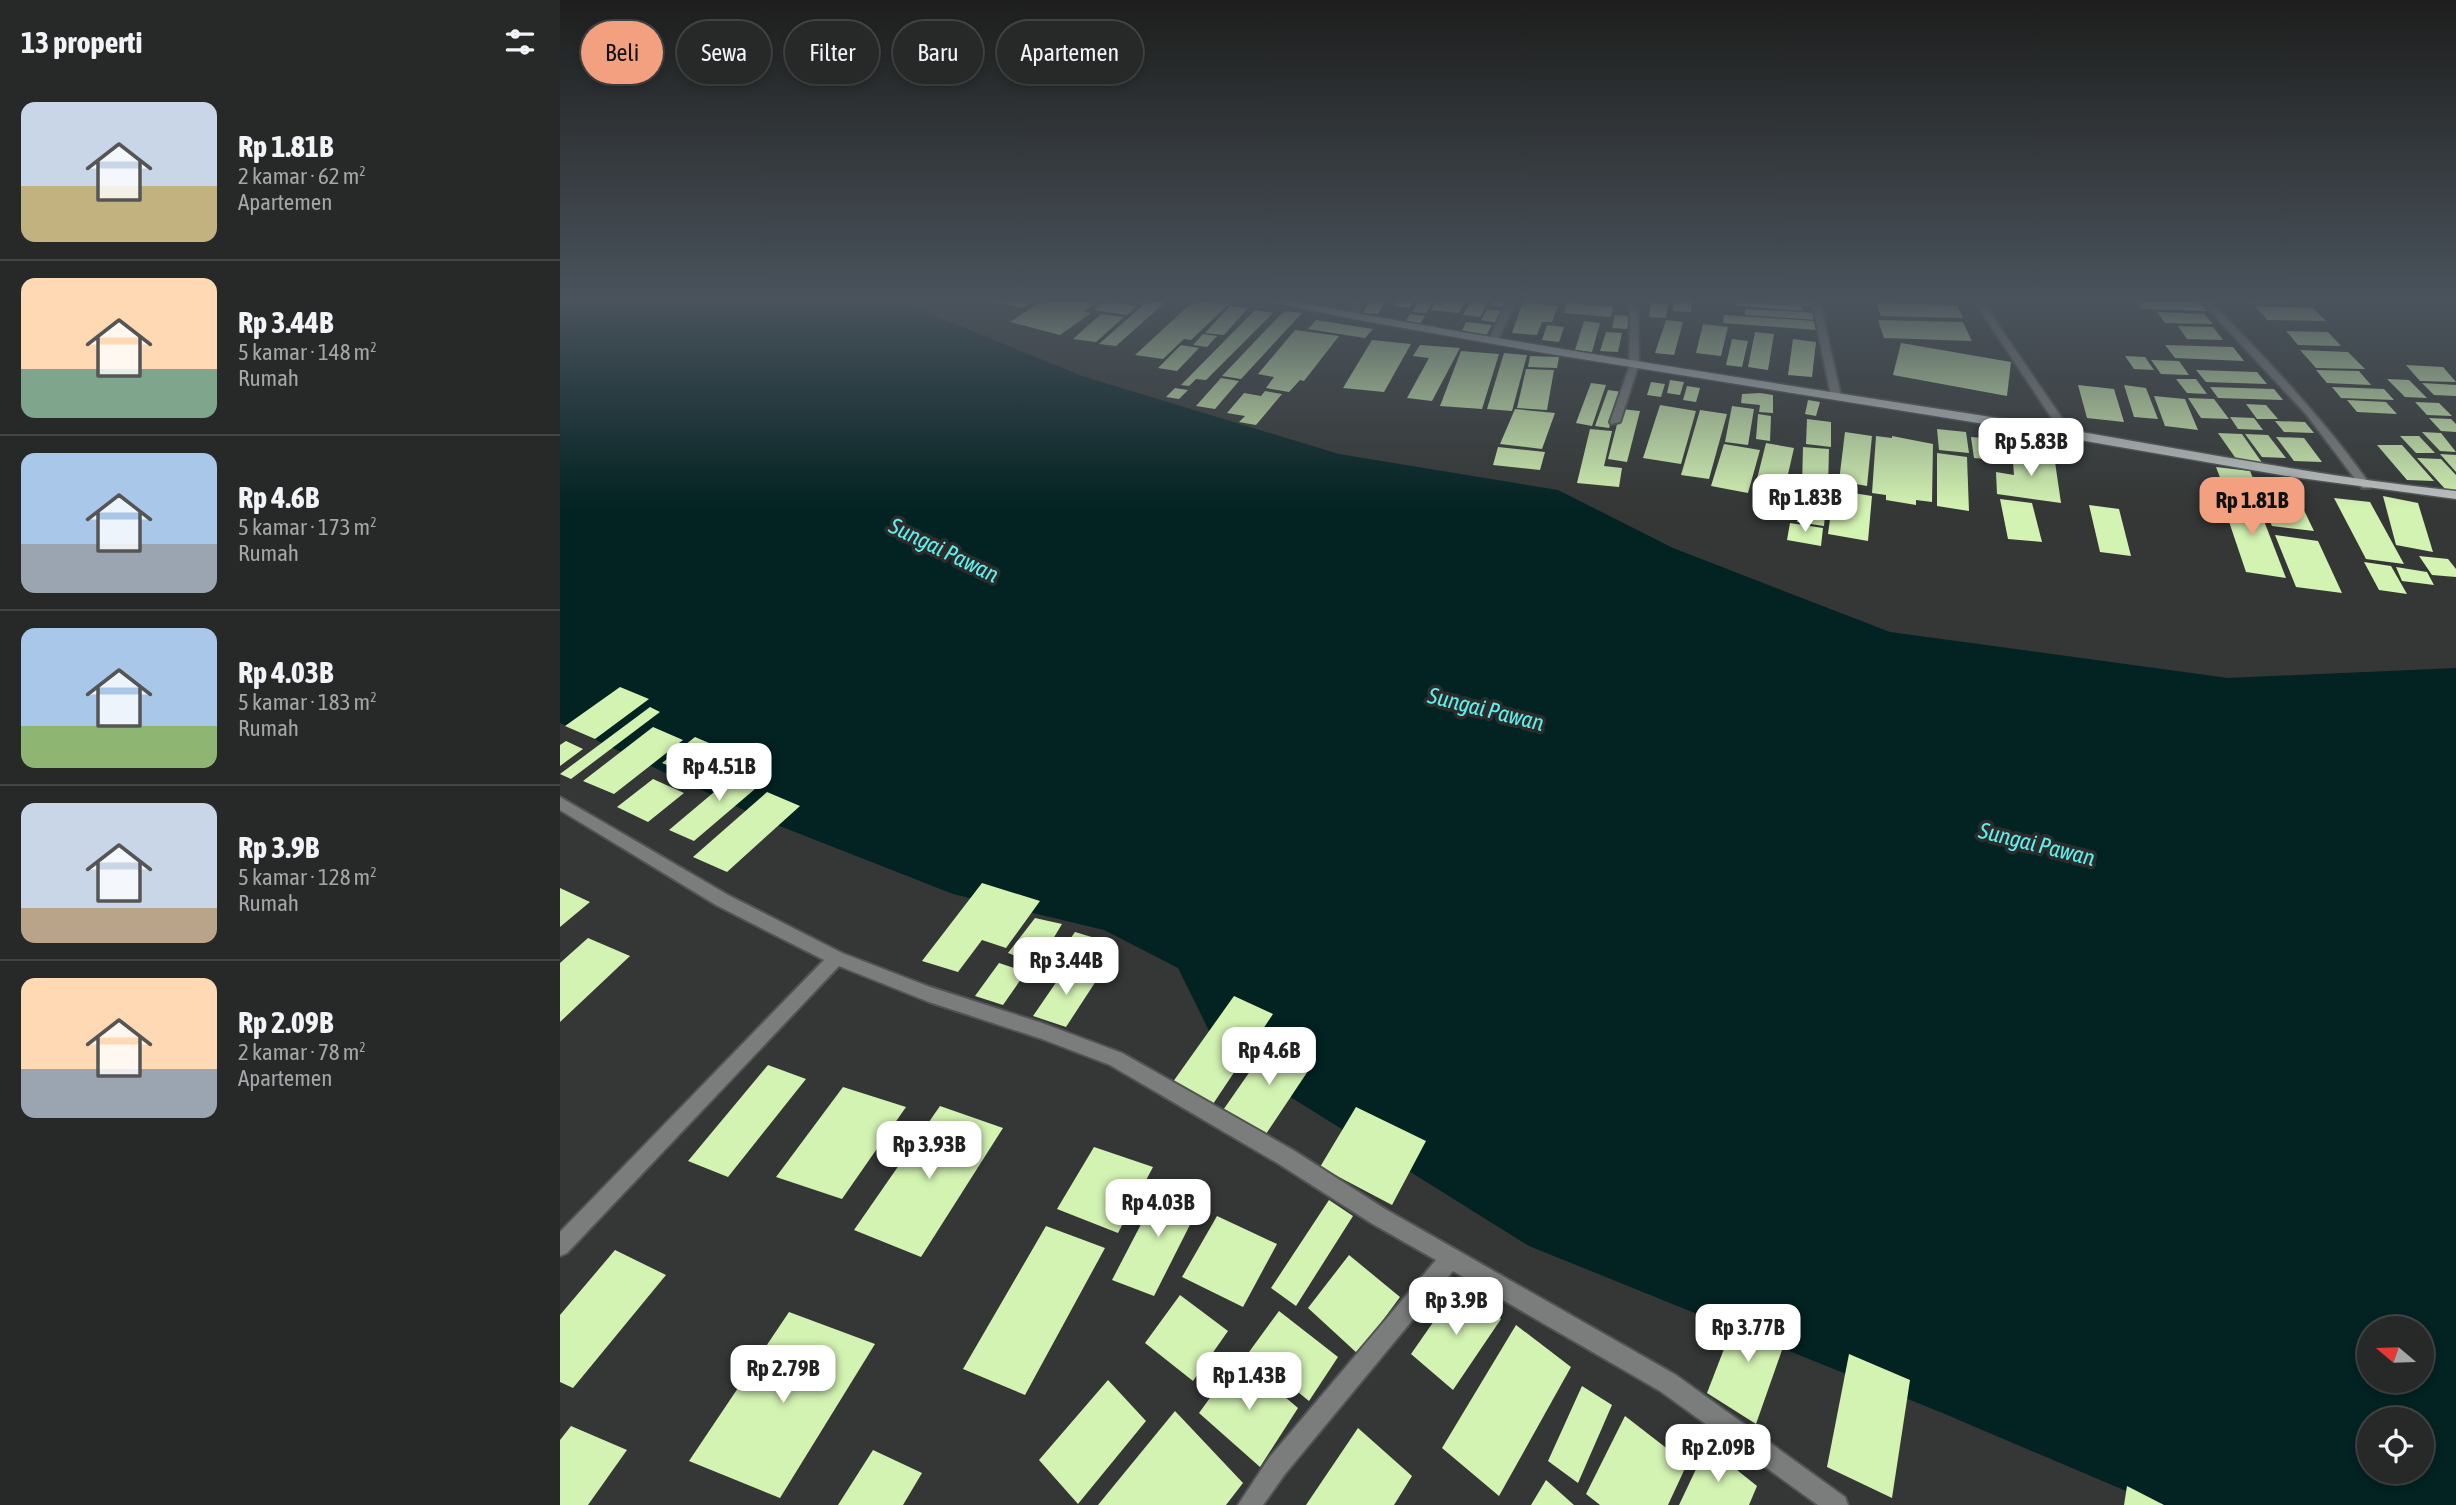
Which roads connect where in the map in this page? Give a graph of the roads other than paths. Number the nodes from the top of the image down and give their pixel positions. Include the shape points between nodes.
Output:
1 (1633, 368) edge
2 (1661, 368) edge
3 (1830, 368) edge
4 (2023, 368) edge
5 (2270, 368) edge
6 (1836, 396) junction
7 (1615, 422) dead end
8 (2067, 433) junction
9 (2366, 486) junction
10 (2456, 495) edge
11 (560, 803) edge
12 (836, 958) junction
13 (560, 1246) edge
14 (1451, 1258) junction
15 (1248, 1505) edge
16 (1837, 1505) edge

1 - 7 street
2 - 6 main road
3 - 6 street
4 - 8 street
5 - 9 street via 2344,452
6 - 8 main road
8 - 9 main road
9 - 10 main road
11 - 12 street via 722,900
12 - 13 street
12 - 14 street via 1116,1059
14 - 15 street
14 - 16 street via 1668,1383

